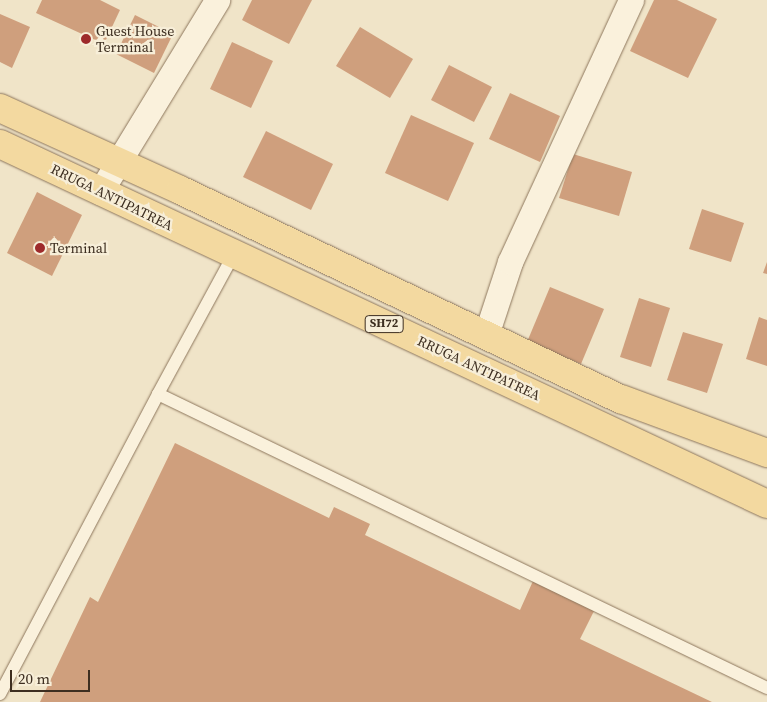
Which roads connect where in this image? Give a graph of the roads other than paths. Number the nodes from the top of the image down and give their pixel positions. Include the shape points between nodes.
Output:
1 (217, 0) edge
2 (631, 0) edge
3 (0, 108) edge
4 (0, 144) edge
5 (117, 162) junction
6 (100, 192) junction
7 (234, 254) junction
8 (486, 335) junction
9 (158, 394) junction
10 (621, 399) junction
11 (608, 429) junction
12 (767, 454) edge
13 (767, 504) edge
14 (767, 688) edge
15 (0, 694) edge

1 - 5 street
2 - 8 street via 510,262
3 - 5 main road, SH72
4 - 6 main road, RRUGA ANTIPATREA / SH72
5 - 6 street
5 - 8 main road, SH72
6 - 7 main road, RRUGA ANTIPATREA / SH72
7 - 9 lane
7 - 11 main road, RRUGA ANTIPATREA / SH72
8 - 10 main road, SH72
9 - 14 lane
9 - 15 lane
10 - 11 main road
10 - 12 main road, SH72
11 - 13 main road, RRUGA ANTIPATREA / SH72

